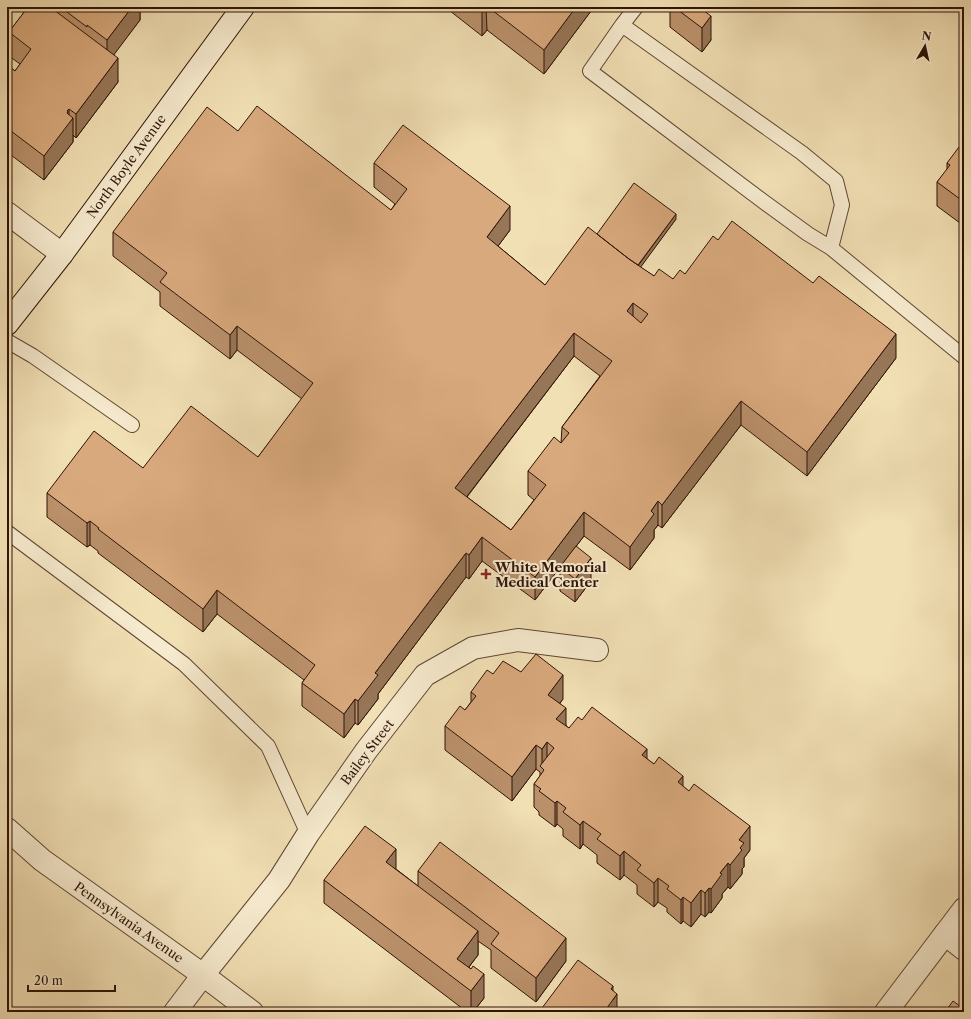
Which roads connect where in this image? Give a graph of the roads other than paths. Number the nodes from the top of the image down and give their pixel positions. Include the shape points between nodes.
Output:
1 (243, 7) edge
2 (636, 7) edge
3 (622, 25) junction
4 (7, 213) edge
5 (831, 248) junction
6 (62, 254) junction
7 (7, 324) edge
8 (7, 341) edge
9 (964, 357) edge
10 (132, 425) dead end
11 (7, 532) edge
12 (597, 650) dead end
13 (7, 829) edge
14 (308, 834) junction
15 (964, 909) edge
16 (945, 934) junction
17 (964, 949) edge
18 (203, 975) junction
19 (175, 1012) edge
20 (252, 1012) edge
21 (886, 1012) edge

1 - 6 street, North Boyle Avenue
2 - 3 lane
3 - 5 lane via 802,153 836,181 842,205
3 - 5 lane via 590,71 764,202
4 - 6 street
5 - 9 lane
6 - 7 street, North Boyle Avenue
8 - 10 lane via 33,356
11 - 14 lane via 184,664 268,746
12 - 14 street, Bailey Street via 518,640 473,648 426,676 366,751
13 - 18 street, Pennsylvania Avenue via 42,860
14 - 18 street, Bailey Street via 279,880
15 - 16 street
16 - 17 street
16 - 21 street
18 - 19 street, Bailey Street
18 - 20 street, Pennsylvania Avenue

